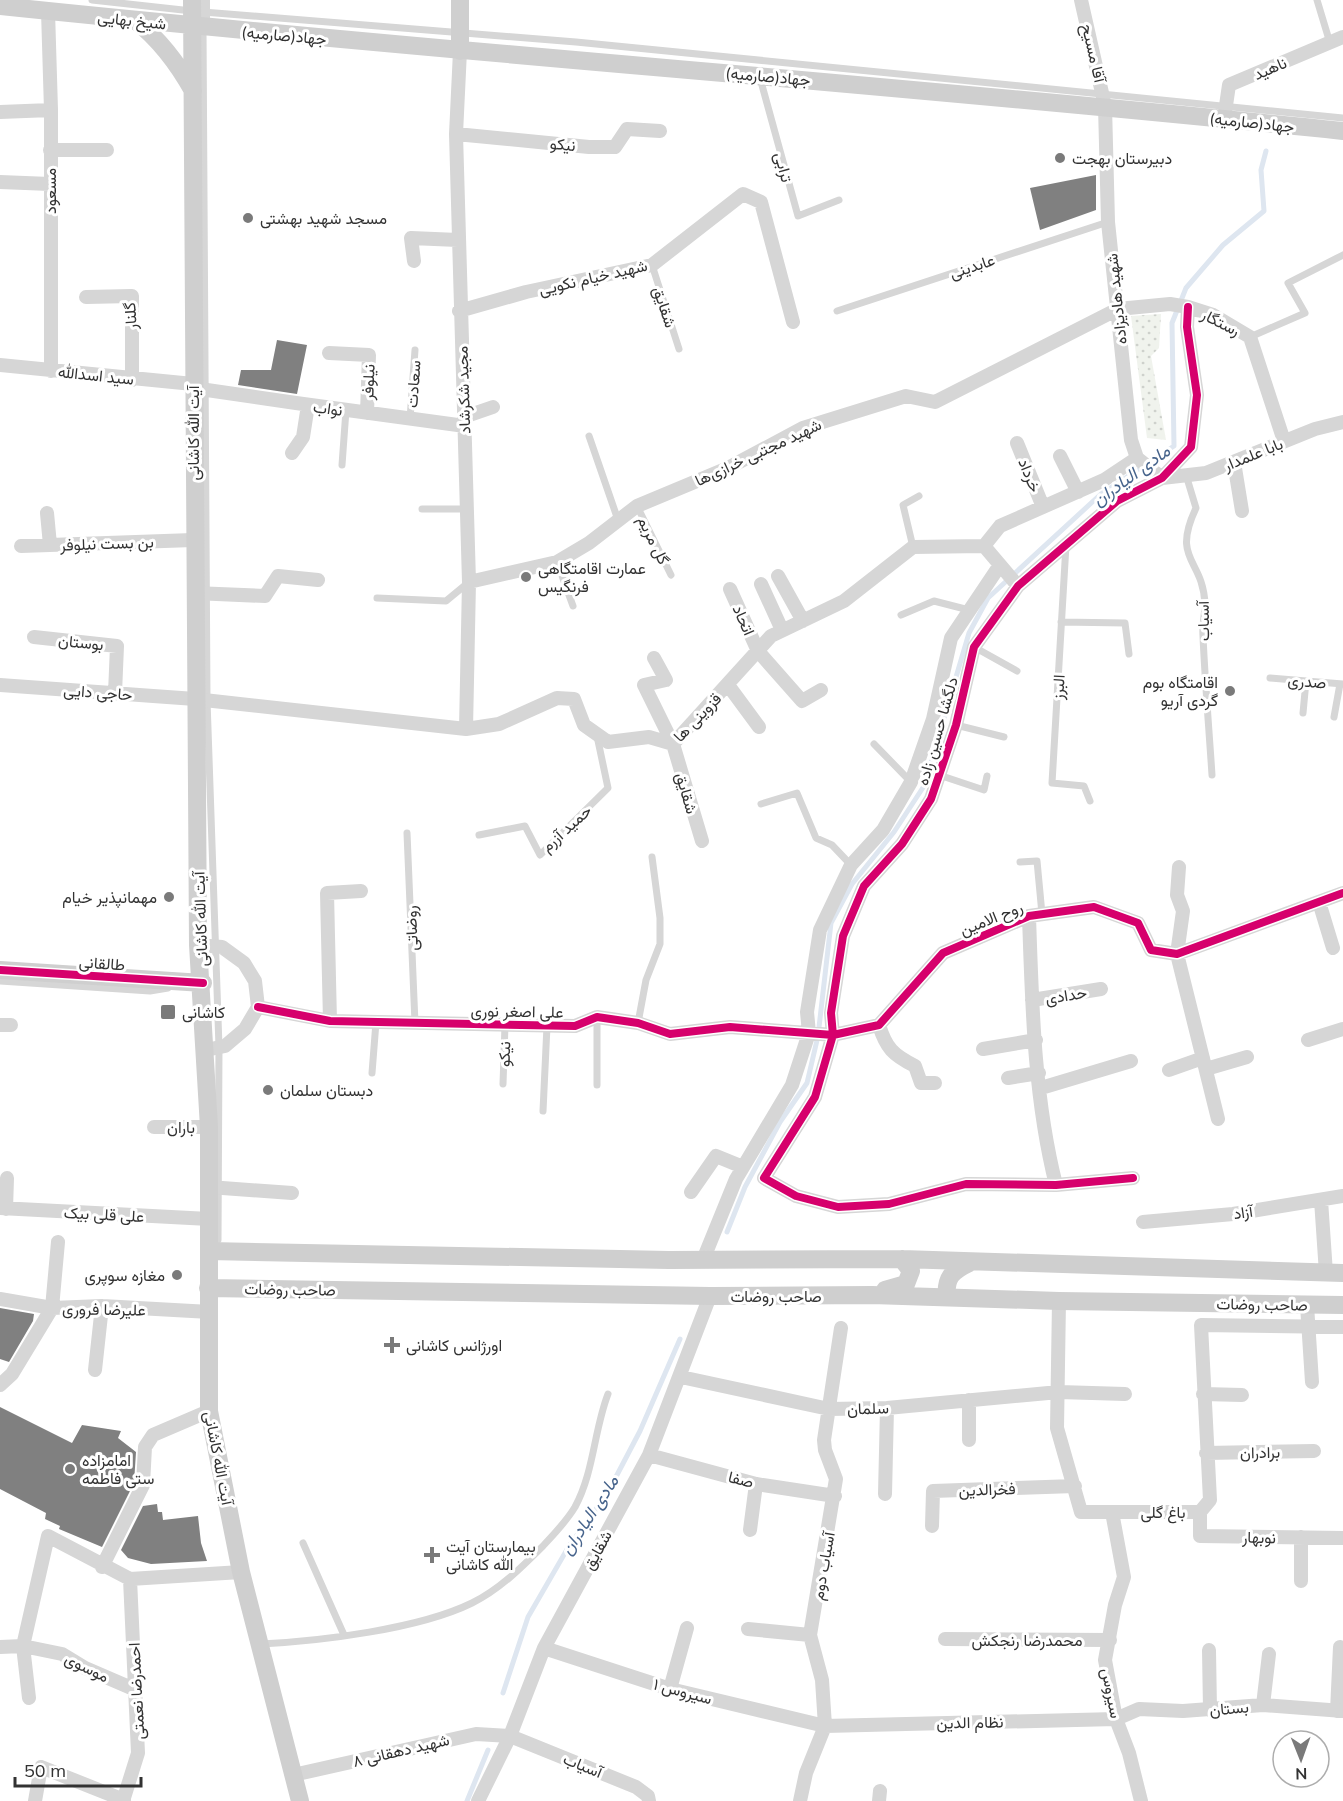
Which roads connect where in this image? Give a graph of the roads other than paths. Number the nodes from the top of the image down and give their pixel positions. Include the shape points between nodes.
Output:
1 (93, 0) edge
2 (460, 0) edge
3 (1081, 0) edge
4 (1317, 0) edge
5 (0, 6) edge
6 (48, 11) junction
7 (197, 13) edge
8 (136, 21) junction
9 (1343, 37) edge
10 (460, 42) junction
11 (1329, 42) junction
12 (759, 75) junction
13 (194, 93) junction
14 (1104, 100) junction
15 (51, 110) junction
16 (0, 112) edge
17 (1225, 113) junction
18 (1343, 118) edge
19 (660, 131) dead end
20 (1343, 131) edge
21 (456, 134) junction
22 (50, 150) junction
23 (107, 150) dead end
24 (0, 182) edge
25 (50, 184) junction
26 (839, 200) dead end
27 (1108, 222) junction
28 (458, 240) junction
29 (1343, 255) edge
30 (414, 261) dead end
31 (652, 265) junction
32 (86, 297) dead end
33 (1188, 307) junction
34 (1118, 309) junction
35 (459, 311) junction
36 (837, 311) dead end
37 (793, 322) dead end
38 (1250, 337) junction
39 (679, 349) dead end
40 (415, 350) dead end
41 (329, 353) dead end
42 (0, 365) edge
43 (51, 371) junction
44 (132, 380) junction
45 (200, 387) junction
46 (308, 405) junction
47 (494, 407) dead end
48 (346, 410) junction
49 (367, 413) junction
50 (410, 419) junction
51 (464, 421) junction
52 (1343, 422) edge
53 (589, 436) dead end
54 (1284, 441) junction
55 (1017, 443) dead end
56 (292, 453) dead end
57 (1060, 456) dead end
58 (1137, 458) junction
59 (1234, 462) junction
60 (342, 465) dead end
61 (1186, 475) junction
62 (1162, 478) junction
63 (1078, 492) junction
64 (919, 496) dead end
65 (637, 506) junction
66 (1043, 507) junction
67 (422, 508) dead end
68 (467, 509) junction
69 (1242, 511) dead end
70 (47, 513) dead end
71 (618, 520) junction
72 (193, 540) junction
73 (1066, 543) junction
74 (50, 545) junction
75 (21, 546) dead end
76 (984, 546) junction
77 (912, 547) junction
78 (557, 562) junction
79 (1000, 565) junction
80 (671, 575) dead end
81 (778, 576) dead end
82 (318, 580) dead end
83 (469, 582) junction
84 (761, 585) dead end
85 (1018, 586) junction
86 (730, 589) dead end
87 (200, 593) junction
88 (377, 598) dead end
89 (573, 606) dead end
90 (969, 610) junction
91 (901, 615) dead end
92 (803, 621) junction
93 (1061, 622) junction
94 (782, 630) junction
95 (34, 637) dead end
96 (974, 647) junction
97 (758, 651) junction
98 (1129, 654) dead end
99 (654, 658) dead end
100 (1017, 671) dead end
101 (1270, 678) dead end
102 (1306, 681) junction
103 (1342, 684) edge
104 (0, 685) edge
105 (728, 685) junction
106 (821, 690) dead end
107 (115, 693) junction
108 (201, 699) junction
109 (1303, 714) dead end
110 (1334, 717) dead end
111 (956, 725) junction
112 (759, 728) dead end
113 (466, 729) junction
114 (597, 734) junction
115 (1004, 736) dead end
116 (673, 744) junction
117 (874, 744) dead end
118 (939, 775) junction
119 (1212, 775) dead end
120 (987, 776) dead end
121 (911, 782) junction
122 (1090, 801) dead end
123 (761, 804) dead end
124 (407, 833) dead end
125 (479, 835) dead end
126 (702, 841) dead end
127 (652, 857) dead end
128 (1020, 862) dead end
129 (851, 865) junction
130 (1179, 867) dead end
131 (361, 891) dead end
132 (1343, 893) edge
133 (1319, 902) junction
134 (1035, 915) junction
135 (207, 946) junction
136 (1333, 948) dead end
137 (1177, 954) junction
138 (0, 970) edge
139 (0, 981) edge
140 (210, 984) junction
141 (1101, 989) dead end
142 (1032, 1000) junction
143 (258, 1007) junction
144 (597, 1017) junction
145 (330, 1021) junction
146 (375, 1022) junction
147 (415, 1023) junction
148 (638, 1023) junction
149 (505, 1025) junction
150 (879, 1025) junction
151 (547, 1026) junction
152 (1343, 1029) edge
153 (809, 1033) junction
154 (833, 1035) junction
155 (1036, 1040) junction
156 (1308, 1040) dead end
157 (213, 1048) junction
158 (983, 1049) dead end
159 (1247, 1057) dead end
160 (1131, 1060) dead end
161 (1204, 1064) junction
162 (1169, 1070) dead end
163 (372, 1073) dead end
164 (1039, 1073) junction
165 (1008, 1078) dead end
166 (935, 1083) dead end
167 (503, 1084) dead end
168 (597, 1085) dead end
169 (792, 1085) junction
170 (1041, 1088) junction
171 (815, 1097) junction
172 (543, 1111) dead end
173 (1218, 1119) dead end
174 (154, 1127) dead end
175 (209, 1127) junction
176 (743, 1167) junction
177 (7, 1178) dead end
178 (1133, 1178) dead end
179 (1056, 1185) junction
180 (214, 1188) junction
181 (691, 1192) dead end
182 (292, 1193) dead end
183 (1343, 1196) edge
184 (1321, 1200) junction
185 (3, 1208) edge
186 (209, 1219) junction
187 (1143, 1222) dead end
188 (58, 1242) dead end
189 (213, 1252) junction
190 (902, 1259) junction
191 (703, 1260) junction
192 (969, 1263) junction
193 (1334, 1273) edge
194 (212, 1288) junction
195 (872, 1295) junction
196 (710, 1296) junction
197 (947, 1297) junction
198 (0, 1299) edge
199 (1059, 1301) junction
200 (1307, 1305) junction
201 (1343, 1305) edge
202 (102, 1306) junction
203 (52, 1308) junction
204 (210, 1312) junction
205 (1308, 1327) junction
206 (1343, 1327) edge
207 (841, 1328) dead end
208 (95, 1370) dead end
209 (681, 1377) junction
210 (1312, 1382) dead end
211 (0, 1386) edge
212 (1059, 1392) junction
213 (608, 1394) dead end
214 (1125, 1394) dead end
215 (1203, 1394) junction
216 (1242, 1395) dead end
217 (969, 1400) junction
218 (887, 1408) junction
219 (829, 1409) junction
220 (209, 1411) junction
221 (969, 1440) dead end
222 (1314, 1451) dead end
223 (1206, 1453) junction
224 (649, 1455) junction
225 (756, 1484) junction
226 (1075, 1486) junction
227 (885, 1494) dead end
228 (835, 1496) junction
229 (1112, 1512) junction
230 (1200, 1512) junction
231 (932, 1526) dead end
232 (750, 1530) dead end
233 (1301, 1537) junction
234 (1343, 1538) edge
235 (303, 1543) dead end
236 (102, 1567) junction
237 (241, 1572) junction
238 (130, 1580) junction
239 (1301, 1581) dead end
240 (687, 1628) dead end
241 (748, 1629) dead end
242 (344, 1635) junction
243 (810, 1635) junction
244 (945, 1639) dead end
245 (1110, 1640) junction
246 (263, 1644) junction
247 (0, 1647) edge
248 (23, 1647) junction
249 (1340, 1647) dead end
250 (544, 1648) junction
251 (1209, 1650) dead end
252 (1269, 1654) dead end
253 (670, 1689) junction
254 (136, 1690) junction
255 (29, 1698) dead end
256 (1263, 1704) junction
257 (1210, 1710) junction
258 (1340, 1711) edge
259 (1116, 1719) junction
260 (825, 1726) junction
261 (510, 1736) junction
262 (297, 1774) junction
263 (35, 1801) edge
264 (123, 1801) edge
265 (300, 1801) edge
266 (308, 1801) edge
267 (478, 1801) edge
268 (649, 1801) edge
269 (800, 1801) edge
270 (1142, 1801) edge

1 - 7 lane, شیخ بهایی
2 - 10 main road
3 - 14 street, آقا مسیح
4 - 11 lane
5 - 6 main road, شیخ بهایی
6 - 8 main road, شیخ بهایی
6 - 15 street, مسعود
7 - 8 main road, شیخ بهایی
7 - 10 main road, جهاد(صارمیه)
7 - 13 main road, آیت الله کاشانی
7 - 45 lane, آیت الله کاشانی
8 - 13 main road via 182,71
9 - 11 street, ناهید
10 - 12 main road, جهاد(صارمیه)
10 - 14 lane, جهاد(صارمیه)
10 - 21 street, مجید شکرشاد
11 - 17 street, ناهید via 1229,85
12 - 14 main road, جهاد(صارمیه)
12 - 26 lane, ترابی via 798,216
13 - 45 main road, آیت الله کاشانی
14 - 17 main road, جهاد(صارمیه)
14 - 27 street, شهید هادیزاده
15 - 16 street
15 - 22 street, مسعود
17 - 18 lane, جهاد(صارمیه)
17 - 20 main road, جهاد(صارمیه)
19 - 21 street, نیکو via 627,129 615,147
21 - 28 street, مجید شکرشاد
22 - 23 street
22 - 25 street, مسعود
24 - 25 street
25 - 43 street, مسعود
27 - 34 street, شهید هادیزاده
27 - 36 lane, عابدینی
28 - 30 street via 411,238
28 - 35 street, مجید شکرشاد
29 - 38 lane via 1288,282 1305,313
31 - 35 street, شهید خیام نکویی
31 - 37 street, شهید خیام نکویی via 742,194 761,202
31 - 39 lane, شقایق
32 - 44 street, گلنار via 132,296
33 - 34 street, رستگار via 1170,304
33 - 38 street, رستگار via 1213,315
33 - 62 street via 1187,327 1197,395 1191,447
34 - 58 street, شهید هادیزاده via 1131,440
34 - 65 street, شهید مجتبی خرازی‌ها via 935,402 906,396 803,428 728,468
35 - 51 street, مجید شکرشاد
38 - 54 street, رستگار
40 - 50 lane, سعادت
41 - 49 street, نیلوفر via 369,355
42 - 43 street, سید اسدالله
43 - 44 street, سید اسدالله
44 - 45 street, سید اسدالله
45 - 46 street, نواب
45 - 72 main road, آیت الله کاشانی
45 - 87 lane, آیت الله کاشانی
46 - 48 street, نواب
46 - 56 street via 303,437
47 - 51 street
48 - 49 street, نواب
48 - 60 lane
49 - 50 street, نواب
50 - 51 street, نواب
51 - 68 street, مجید شکرشاد
52 - 54 street, بابا علمدار
53 - 71 lane
54 - 59 street, بابا علمدار
55 - 66 street, خرداد
57 - 63 street
58 - 62 street
58 - 63 street
59 - 61 street, بابا علمدار via 1206,473
59 - 69 street
61 - 62 street, بابا علمدار
61 - 119 lane, آسیاب via 1197,508 1186,530 1187,555 1201,578 1205,603 1203,633
62 - 73 street, دلگشا حسین زاده via 1117,501
63 - 66 street
64 - 77 lane via 903,505
65 - 71 street, شهید مجتبی خرازی‌ها
65 - 80 lane, گل مریم
66 - 76 street via 1000,526
67 - 68 lane
68 - 83 street, مجید شکرشاد
70 - 74 street
71 - 78 street, شهید مجتبی خرازی‌ها
72 - 74 street, بن بست نیلوفر
72 - 87 main road, آیت الله کاشانی
73 - 85 street, دلگشا حسین زاده
73 - 93 lane, البرز
74 - 75 street, بن بست نیلوفر
76 - 77 street
76 - 79 street
77 - 92 street, قزوینی ها via 844,601
78 - 83 street, شهید مجتبی خرازی‌ها
78 - 89 lane
79 - 85 street
79 - 90 street, دلگشا حسین زاده
81 - 92 street
82 - 87 street via 278,576 265,596
83 - 88 lane via 446,601
83 - 113 street, مجید شکرشاد
84 - 94 street
85 - 96 street, دلگشا حسین زاده
86 - 97 street, اتحاد
87 - 108 main road, آیت الله کاشانی
90 - 91 lane via 934,601
90 - 121 street, دلگشا حسین زاده via 951,638 933,719
92 - 94 street, قزوینی ها
93 - 98 lane via 1125,623
93 - 122 lane, البرز via 1052,783 1084,786
94 - 97 street, قزوینی ها
95 - 107 street, بوستان via 117,646
96 - 100 lane
96 - 111 street, دلگشا حسین زاده
97 - 105 street, قزوینی ها
97 - 106 street via 802,701
99 - 116 street, شقایق via 666,680 644,686
101 - 102 lane, صدری
102 - 103 lane, صدری
102 - 109 lane
103 - 110 lane
104 - 107 street, حاجی دایی
105 - 112 street
105 - 116 street, قزوینی ها
107 - 108 street, حاجی دایی
108 - 113 street
108 - 135 main road, آیت الله کاشانی
111 - 115 lane
111 - 118 street, دلگشا حسین زاده
113 - 114 street via 499,724 557,698 574,699 584,725
114 - 116 street, قزوینی ها via 608,742 649,737
114 - 125 lane, حمید آزرم via 608,788 540,855 525,826
116 - 126 street, شقایق
117 - 121 lane
118 - 120 lane via 984,790
118 - 154 street, دلگشا حسین زاده via 931,799 902,844 864,886 843,936 831,1012
121 - 129 street, دلگشا حسین زاده via 883,830
123 - 129 lane via 797,793 816,838 832,845
124 - 147 lane, روضاتی
127 - 148 lane via 660,944 646,980
128 - 134 lane via 1036,861
129 - 153 street, دلگشا حسین زاده via 820,930 807,1012
130 - 137 street via 1177,895 1184,911
131 - 145 street via 327,893
132 - 133 street
133 - 136 street
133 - 137 street
134 - 137 street, روح الامین via 1094,907 1138,923 1151,950
134 - 142 street
134 - 150 street, روح الامین via 943,953
135 - 140 main road, آیت الله کاشانی
135 - 143 street via 222,947 244,963 255,981
137 - 161 street
138 - 140 main road, طالقانی
139 - 140 lane, طالقانی via 150,991
140 - 157 main road, آیت الله کاشانی
141 - 142 street, حدادی
142 - 155 street
143 - 145 street, علی اصغر نوری
143 - 157 street via 245,1029 225,1046
144 - 148 street, علی اصغر نوری
144 - 151 street, علی اصغر نوری via 575,1026
144 - 168 lane
145 - 146 street, علی اصغر نوری
146 - 147 street, علی اصغر نوری
146 - 163 lane
147 - 149 street, علی اصغر نوری
148 - 153 street, علی اصغر نوری via 670,1034 730,1027
149 - 151 street, علی اصغر نوری
149 - 167 lane, نیکو
150 - 154 street
150 - 166 street via 885,1045 915,1066 921,1083
151 - 172 lane
152 - 156 street
153 - 154 street, علی اصغر نوری
153 - 169 street, دلگشا حسین زاده
154 - 171 street, دلگشا حسین زاده
155 - 158 street
155 - 164 street
157 - 175 main road, آیت الله کاشانی
157 - 180 lane, آیت الله کاشانی
159 - 161 street
160 - 170 street
161 - 162 street
161 - 173 street
164 - 165 street
164 - 170 street
169 - 171 street
169 - 176 street, دلگشا حسین زاده
170 - 179 street via 1047,1149
171 - 179 street, دلگشا حسین زاده via 764,1178 796,1196 838,1208 889,1204 966,1184
174 - 175 street, باران
175 - 180 main road, آیت الله کاشانی
176 - 181 street via 716,1156
176 - 191 street, دلگشا حسین زاده
177 - 185 street
178 - 179 street
180 - 182 street
180 - 186 main road, آیت الله کاشانی
180 - 189 lane, آیت الله کاشانی
183 - 184 street, آزاد
184 - 187 street, آزاد via 1233,1214
184 - 193 street
185 - 186 street, علی قلی بیک
186 - 189 main road, آیت الله کاشانی
188 - 203 street
189 - 191 main road, صاحب روضات
189 - 194 main road, آیت الله کاشانی
190 - 191 main road, صاحب روضات
190 - 192 main road, صاحب روضات
190 - 195 main road via 912,1271 906,1284
192 - 193 main road, صاحب روضات
192 - 197 main road via 954,1270 946,1283
194 - 196 main road, صاحب روضات
194 - 204 main road, آیت الله کاشانی
194 - 246 lane, آیت الله کاشانی via 215,1411 228,1495
195 - 196 main road, صاحب روضات
195 - 197 main road, صاحب روضات
196 - 209 street, شقایق
197 - 199 main road, صاحب روضات
198 - 203 street, علیرضا فروری
199 - 200 main road, صاحب روضات
199 - 212 street, باغ گلی
200 - 201 main road, صاحب روضات
200 - 205 street
202 - 203 street, علیرضا فروری
202 - 204 street, علیرضا فروری
202 - 208 street
203 - 211 street via 12,1374
204 - 220 main road, آیت الله کاشانی
205 - 206 street, باغ گلی
205 - 210 street
205 - 215 street, باغ گلی via 1201,1325
207 - 219 street, آسیاب دوم
209 - 219 street, سلمان
209 - 224 street, شقایق
212 - 214 street, سلمان
212 - 217 street, سلمان
212 - 226 street, باغ گلی via 1057,1428
213 - 242 lane via 576,1505 567,1521 510,1578 473,1602 431,1619
215 - 216 street
215 - 223 street, باغ گلی
217 - 218 street, سلمان
217 - 221 street
218 - 219 street, سلمان
218 - 227 street
219 - 228 street, آسیاب دوم via 824,1440 835,1469
220 - 236 street via 153,1435 145,1447 142,1485
220 - 237 main road, آیت الله کاشانی
222 - 223 street, برادران
223 - 230 street, باغ گلی via 1210,1500
224 - 225 street, صفا
224 - 250 street, شقایق
225 - 228 street, صفا
225 - 232 street
226 - 229 street, باغ گلی via 1081,1512
226 - 231 street, فخرالدین via 933,1491
228 - 243 street, آسیاب دوم
229 - 230 street, باغ گلی
229 - 245 street, سیروس via 1124,1577
230 - 233 street, نوبهار via 1200,1536
233 - 234 street, نوبهار
233 - 239 street
235 - 242 lane
236 - 238 street
236 - 248 street via 48,1536
237 - 238 street
237 - 246 main road, آیت الله کاشانی
238 - 254 street, احمدرضا نعمتی
240 - 253 street
241 - 243 street
242 - 246 lane
243 - 260 street, آسیاب دوم via 822,1680
244 - 245 street, محمدرضا رنجکش
245 - 259 street, سیروس via 1105,1660
246 - 262 main road, آیت الله کاشانی
247 - 248 street, موسوی
248 - 254 street, موسوی via 62,1654
248 - 255 street
249 - 258 street
250 - 253 street, سیروس ۱
250 - 261 street, شقایق
251 - 257 street
252 - 256 street
253 - 260 street, سیروس ۱
254 - 264 street, احمدرضا نعمتی via 138,1753
256 - 257 street, بستان
256 - 258 street, بستان
257 - 259 street, بستان via 1138,1709
259 - 260 street, نظام الدین
259 - 270 street, سیروس
260 - 269 street, آسیاب دوم via 806,1773
261 - 262 street, شهید دهقانی ۸ via 476,1734
261 - 267 street, شقایق
261 - 268 street, آسیاب via 636,1787
262 - 265 main road, آیت الله کاشانی
262 - 266 lane, آیت الله کاشانی
263 - 264 street via 41,1767

